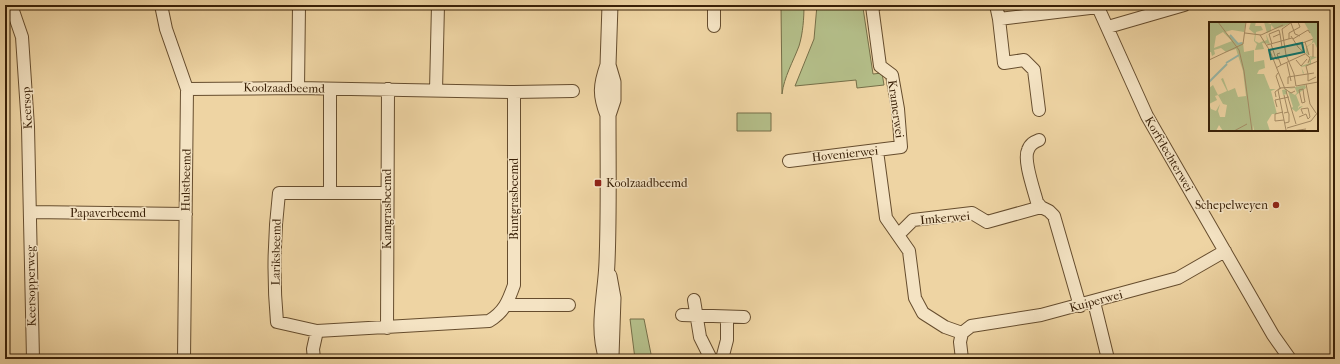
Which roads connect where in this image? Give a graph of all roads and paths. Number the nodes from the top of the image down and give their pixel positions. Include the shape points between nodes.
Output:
1 (11, 5) edge
2 (161, 5) edge
3 (298, 5) edge
4 (438, 5) edge
5 (610, 5) edge
6 (714, 5) edge
7 (874, 5) edge
8 (996, 5) edge
9 (1184, 5) edge
10 (1097, 6) edge
11 (999, 18) junction
12 (714, 26) dead end
13 (1108, 27) junction
14 (298, 88) junction
15 (187, 89) junction
16 (330, 89) junction
17 (388, 89) junction
18 (436, 90) junction
19 (573, 91) dead end
20 (514, 92) junction
21 (1039, 110) dead end
22 (1040, 140) dead end
23 (901, 147) joint
24 (877, 151) junction
25 (789, 161) dead end
26 (330, 193) junction
27 (387, 193) junction
28 (1041, 208) junction
29 (30, 212) junction
30 (186, 214) junction
31 (898, 235) junction
32 (1225, 251) junction
33 (607, 264) junction
34 (694, 300) dead end
35 (1094, 302) junction
36 (507, 305) junction
37 (569, 305) dead end
38 (1080, 306) junction
39 (682, 315) dead end
40 (697, 315) junction
41 (727, 317) junction
42 (744, 317) dead end
43 (387, 328) junction
44 (317, 331) junction
45 (962, 333) junction
46 (33, 359) edge
47 (184, 359) edge
48 (314, 359) edge
49 (607, 359) edge
50 (610, 359) edge
51 (711, 359) edge
52 (722, 359) edge
53 (962, 359) edge
54 (1108, 359) edge
55 (1290, 359) edge

1 - 29 street, Keersop via 22,37
2 - 15 street, Hulstbeemd via 166,29
3 - 14 street
4 - 18 street
5 - 33 street via 608,65 602,82 602,101 608,115
6 - 12 street
7 - 23 street, Kramerwei via 880,66 892,75
8 - 11 street
9 - 13 street
10 - 11 street
10 - 13 street, Korfvlechterwei
11 - 21 street via 1004,62 1024,60 1034,70
13 - 32 street, Korfvlechterwei via 1147,116
14 - 15 street, Koolzaadbeemd
14 - 16 street, Koolzaadbeemd
15 - 30 street, Hulstbeemd
16 - 17 street, Koolzaadbeemd
16 - 26 street
17 - 18 street, Koolzaadbeemd
17 - 27 street, Kamgrasbeemd
18 - 20 street, Koolzaadbeemd
19 - 20 street, Koolzaadbeemd
20 - 36 street, Buntgrasbeemd via 514,285
22 - 28 street via 1032,143 1026,158 1037,202
23 - 24 street, Hovenierwei
24 - 25 street, Hovenierwei
24 - 31 street via 886,218
26 - 27 street, Lariksbeemd
26 - 44 street, Lariksbeemd via 279,193 276,215 277,322
27 - 43 street, Kamgrasbeemd
28 - 31 street, Imkerwei via 987,222 972,213 913,220
28 - 38 street via 1054,216
29 - 30 street, Papaverbeemd
29 - 46 street, Keersopperweg
30 - 47 street, Hulstbeemd
31 - 45 street via 909,251 915,298 923,313 945,327
32 - 35 street, Kuiperwei via 1178,278
32 - 55 street, Korfvlechterwei via 1273,335
33 - 49 street via 602,300 604,350
33 - 50 street via 614,298
34 - 40 street
35 - 38 street, Kuiperwei
35 - 54 street
36 - 37 street
36 - 43 street, Buntgrasbeemd via 500,315 489,321
38 - 45 street, Kuiperwei via 971,326
39 - 40 street
40 - 41 street
40 - 51 street via 700,337
41 - 42 street
41 - 52 street via 727,340
43 - 44 street, Buntgrasbeemd
44 - 48 street via 313,349
45 - 53 street

